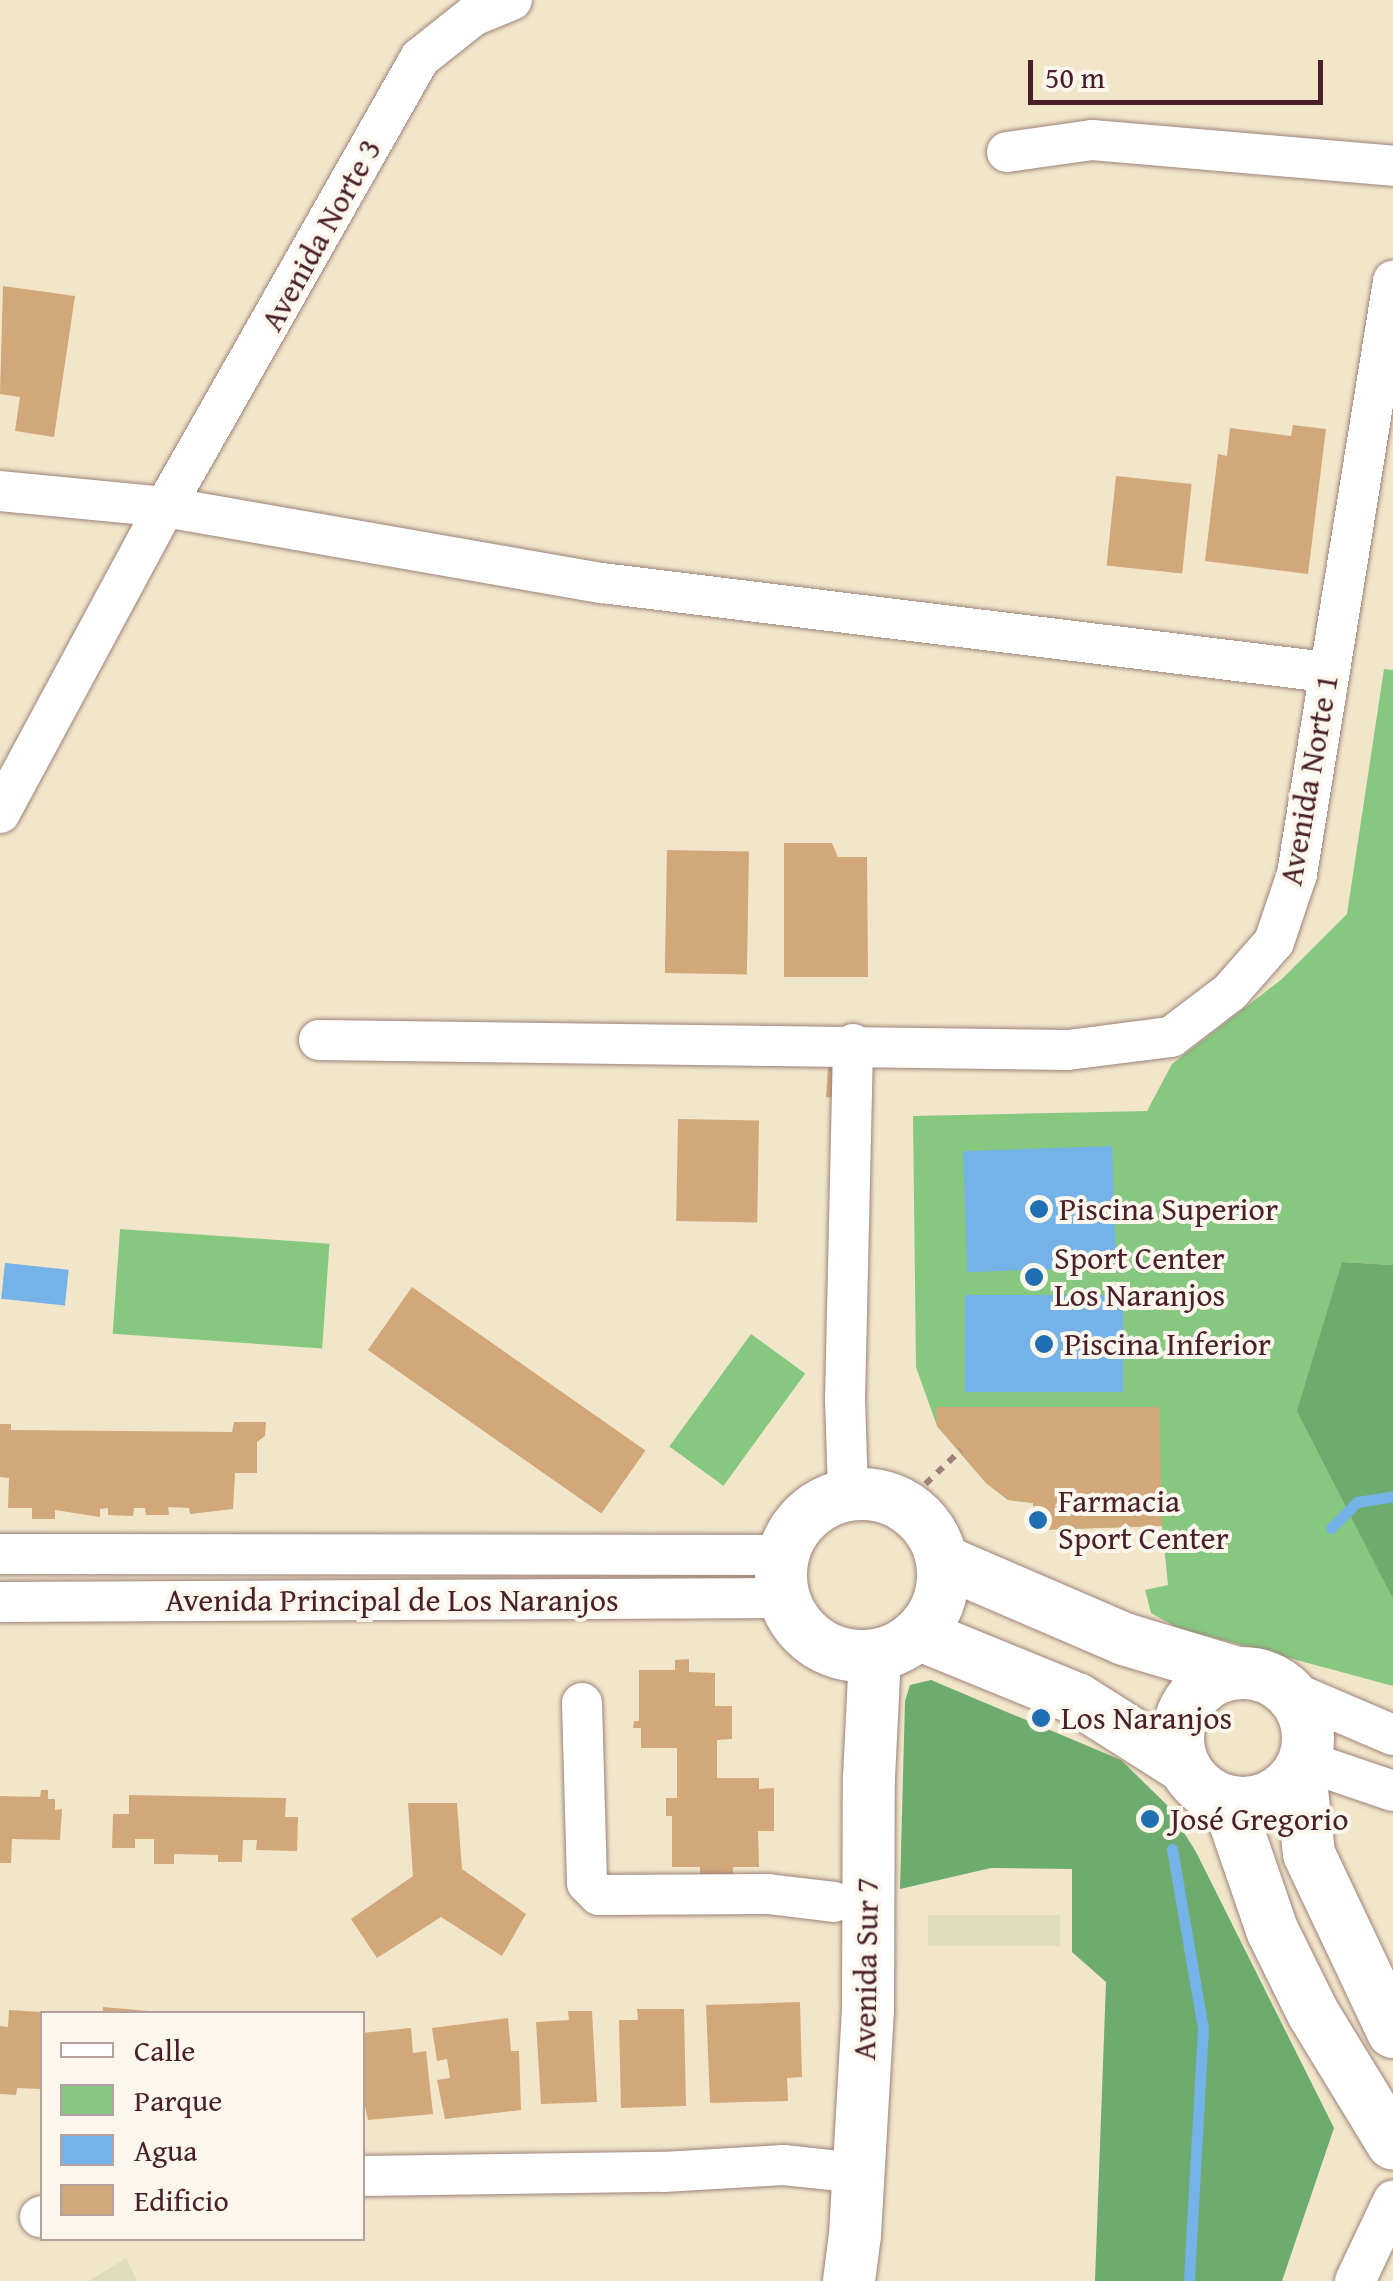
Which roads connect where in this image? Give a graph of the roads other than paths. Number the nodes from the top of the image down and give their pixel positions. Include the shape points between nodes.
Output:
1 (512, 0) edge
2 (1007, 152) dead end
3 (1393, 166) edge
4 (1393, 281) edge
5 (0, 491) edge
6 (166, 507) junction
7 (1326, 672) junction
8 (0, 814) edge
9 (319, 1040) dead end
10 (853, 1044) junction
11 (848, 1493) junction
12 (0, 1554) edge
13 (943, 1561) junction
14 (783, 1576) junction
15 (0, 1602) edge
16 (898, 1646) junction
17 (1237, 1673) junction
18 (1286, 1689) junction
19 (582, 1703) dead end
20 (1393, 1735) edge
21 (1184, 1767) junction
22 (1302, 1767) junction
23 (1393, 1791) edge
24 (1228, 1802) junction
25 (834, 1902) dead end
26 (1393, 2032) edge
27 (1393, 2144) edge
28 (858, 2172) junction
29 (365, 2176) edge
30 (1393, 2202) edge
31 (848, 2281) edge
32 (1355, 2281) edge

1 - 6 street, Avenida Norte 3 via 473,16 420,58
2 - 3 street via 1092,140
4 - 7 street, Avenida Norte 1
5 - 6 street
6 - 7 street via 602,583
6 - 8 street, Avenida Norte 3
7 - 10 street, Avenida Norte 1 via 1297,874 1274,942 1230,992 1171,1037 1142,1043 1068,1050
9 - 10 street, Avenida Norte 1
10 - 11 street
11 - 13 main road via 896,1501 918,1516
11 - 14 main road via 809,1513 788,1539
12 - 14 street, Avenida Principal de Los Naranjos
13 - 16 main road via 938,1607
13 - 17 main road via 1124,1640
14 - 15 street, Avenida Principal de Los Naranjos
14 - 16 main road via 808,1637 828,1650
16 - 21 main road via 1077,1699
16 - 28 main road, Avenida Sur 7 via 869,1778 868,2009
17 - 18 main road
17 - 21 main road via 1199,1690 1183,1713 1178,1740
18 - 20 street
18 - 22 main road via 1306,1722
19 - 25 street via 587,1883 599,1894 768,1894
21 - 24 main road via 1202,1789
22 - 23 street
22 - 24 main road via 1276,1795
22 - 26 main road via 1309,1854
24 - 27 main road via 1272,1930
28 - 29 street via 784,2165
28 - 31 main road, Avenida Sur 7
30 - 32 street

